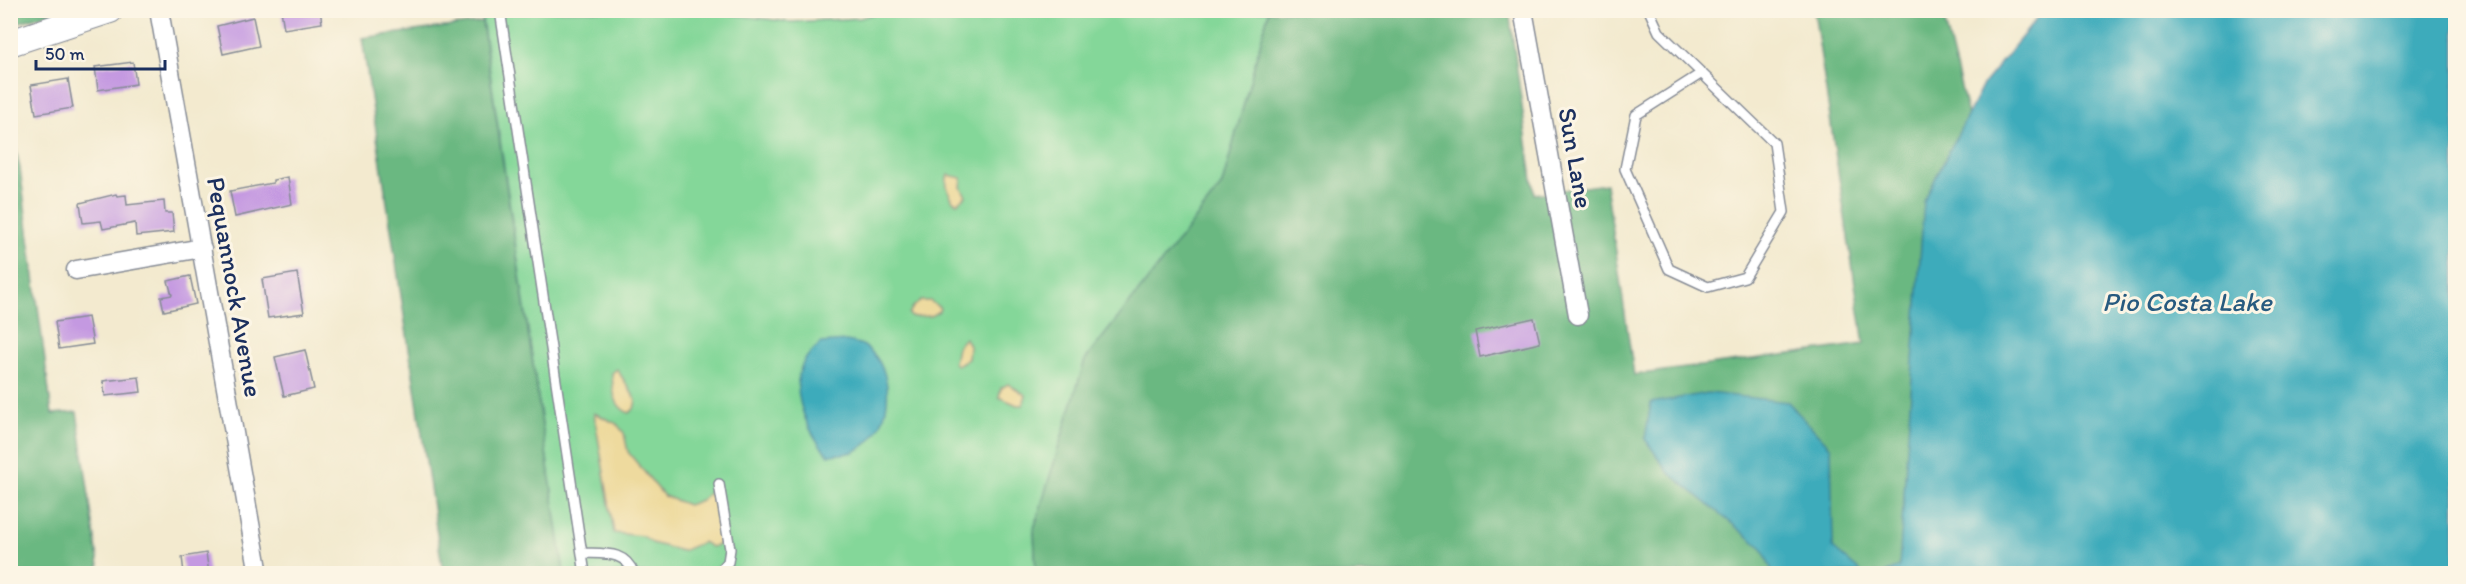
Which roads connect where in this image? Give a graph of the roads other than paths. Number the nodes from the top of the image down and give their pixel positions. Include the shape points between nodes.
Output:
1 (110, 10) edge
2 (159, 10) edge
3 (500, 10) edge
4 (1523, 10) edge
5 (1649, 10) edge
6 (10, 43) edge
7 (1702, 73) junction
8 (202, 248) junction
9 (75, 270) dead end
10 (1578, 315) dead end
11 (719, 484) dead end
12 (582, 553) junction
13 (259, 573) edge
14 (585, 573) edge
15 (634, 573) edge
16 (717, 573) edge

1 - 6 street
2 - 8 street, Pequannock Avenue
3 - 12 lane
4 - 10 street, Sun Lane
5 - 7 lane via 1659,32
7 - 7 lane via 1774,143 1784,212 1745,276 1708,286 1669,269 1625,170 1636,116
8 - 9 street
8 - 13 street, Pequannock Avenue
11 - 16 lane via 730,549 728,562
12 - 14 lane
12 - 15 lane via 615,554 627,559

